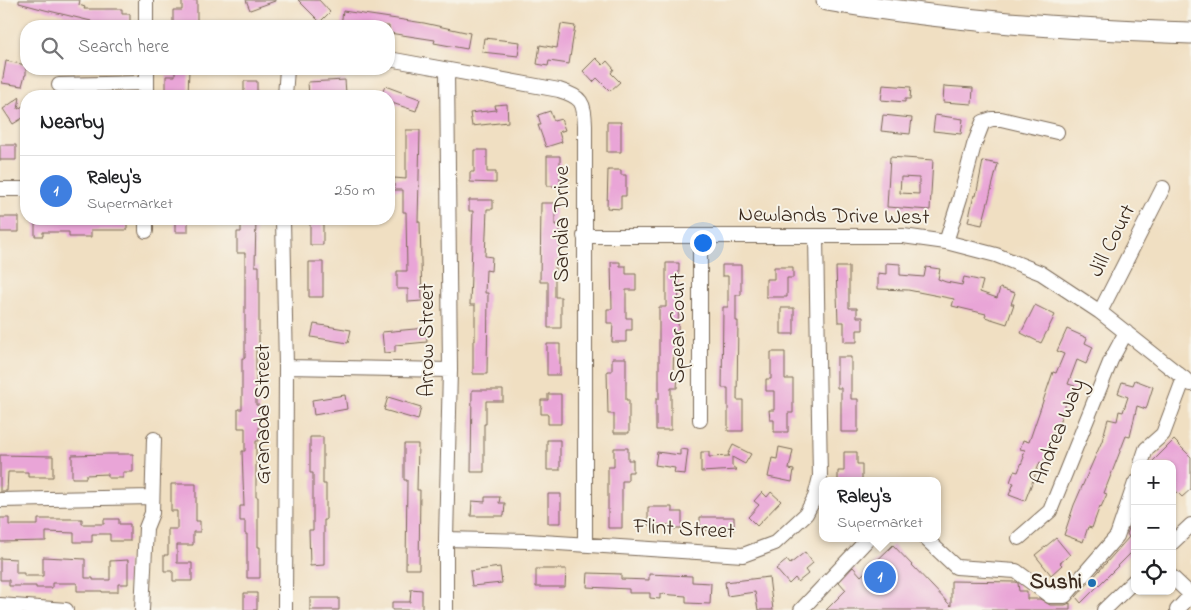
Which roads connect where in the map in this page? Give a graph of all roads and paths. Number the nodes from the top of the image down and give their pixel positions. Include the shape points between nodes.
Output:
1 (146, 0) edge
2 (826, 0) edge
3 (146, 20) edge
4 (1191, 33) edge
5 (395, 60) edge
6 (447, 70) junction
7 (146, 75) edge
8 (287, 75) edge
9 (59, 85) dead end
10 (147, 90) edge
11 (286, 90) edge
12 (1057, 132) dead end
13 (1163, 188) dead end
14 (0, 189) edge
15 (20, 189) edge
16 (283, 225) edge
17 (584, 236) junction
18 (700, 236) junction
19 (816, 236) junction
20 (946, 242) junction
21 (1100, 312) junction
22 (1126, 332) junction
23 (286, 367) junction
24 (450, 370) junction
25 (1187, 381) edge
26 (700, 420) dead end
27 (154, 439) dead end
28 (1142, 460) edge
29 (820, 477) edge
30 (819, 482) edge
31 (1131, 495) edge
32 (152, 497) junction
33 (0, 500) edge
34 (1191, 525) edge
35 (446, 538) junction
36 (1018, 538) dead end
37 (1176, 538) edge
38 (865, 542) edge
39 (929, 542) edge
40 (585, 545) junction
41 (1176, 581) edge
42 (1131, 584) edge
43 (1191, 596) edge
44 (0, 605) edge
45 (66, 610) edge
46 (142, 610) edge
47 (285, 610) edge
48 (446, 610) edge
49 (802, 610) edge
50 (1104, 610) edge
51 (1177, 610) edge

1 - 3 street
2 - 4 highway via 925,15
5 - 6 street, Sandia Drive
6 - 17 street, Sandia Drive via 559,90 580,101 585,125
6 - 24 street, Arrow Street
7 - 10 street
8 - 11 street
9 - 10 street
12 - 20 street via 1001,120 983,122
13 - 21 street, Jill Court
14 - 15 street
16 - 23 street, Granada Street
17 - 18 street, Newlands Drive West
17 - 40 street, Sandia Drive
18 - 19 street, Newlands Drive West
18 - 26 street, Spear Court
19 - 20 street, Newlands Drive West via 902,236
19 - 29 street, Flint Street
20 - 21 street, Newlands Drive West via 996,255 1041,273
21 - 22 street, Newlands Drive West
22 - 25 street, Newlands Drive West
22 - 36 street, Andrea Way via 1111,360 1050,511
23 - 24 street
23 - 47 street, Granada Street
24 - 35 street, Arrow Street
25 - 28 street via 1163,434 1146,449
27 - 32 street
30 - 40 street, Flint Street via 816,497 806,514 775,543 743,555
31 - 39 street via 1118,536 1064,596 1050,596 1016,571 956,567
32 - 33 street
32 - 46 street via 152,513 146,528
34 - 37 street
35 - 40 street, Flint Street
35 - 48 street, Arrow Street
38 - 49 street
41 - 43 street
42 - 50 street
43 - 51 street
44 - 45 street

